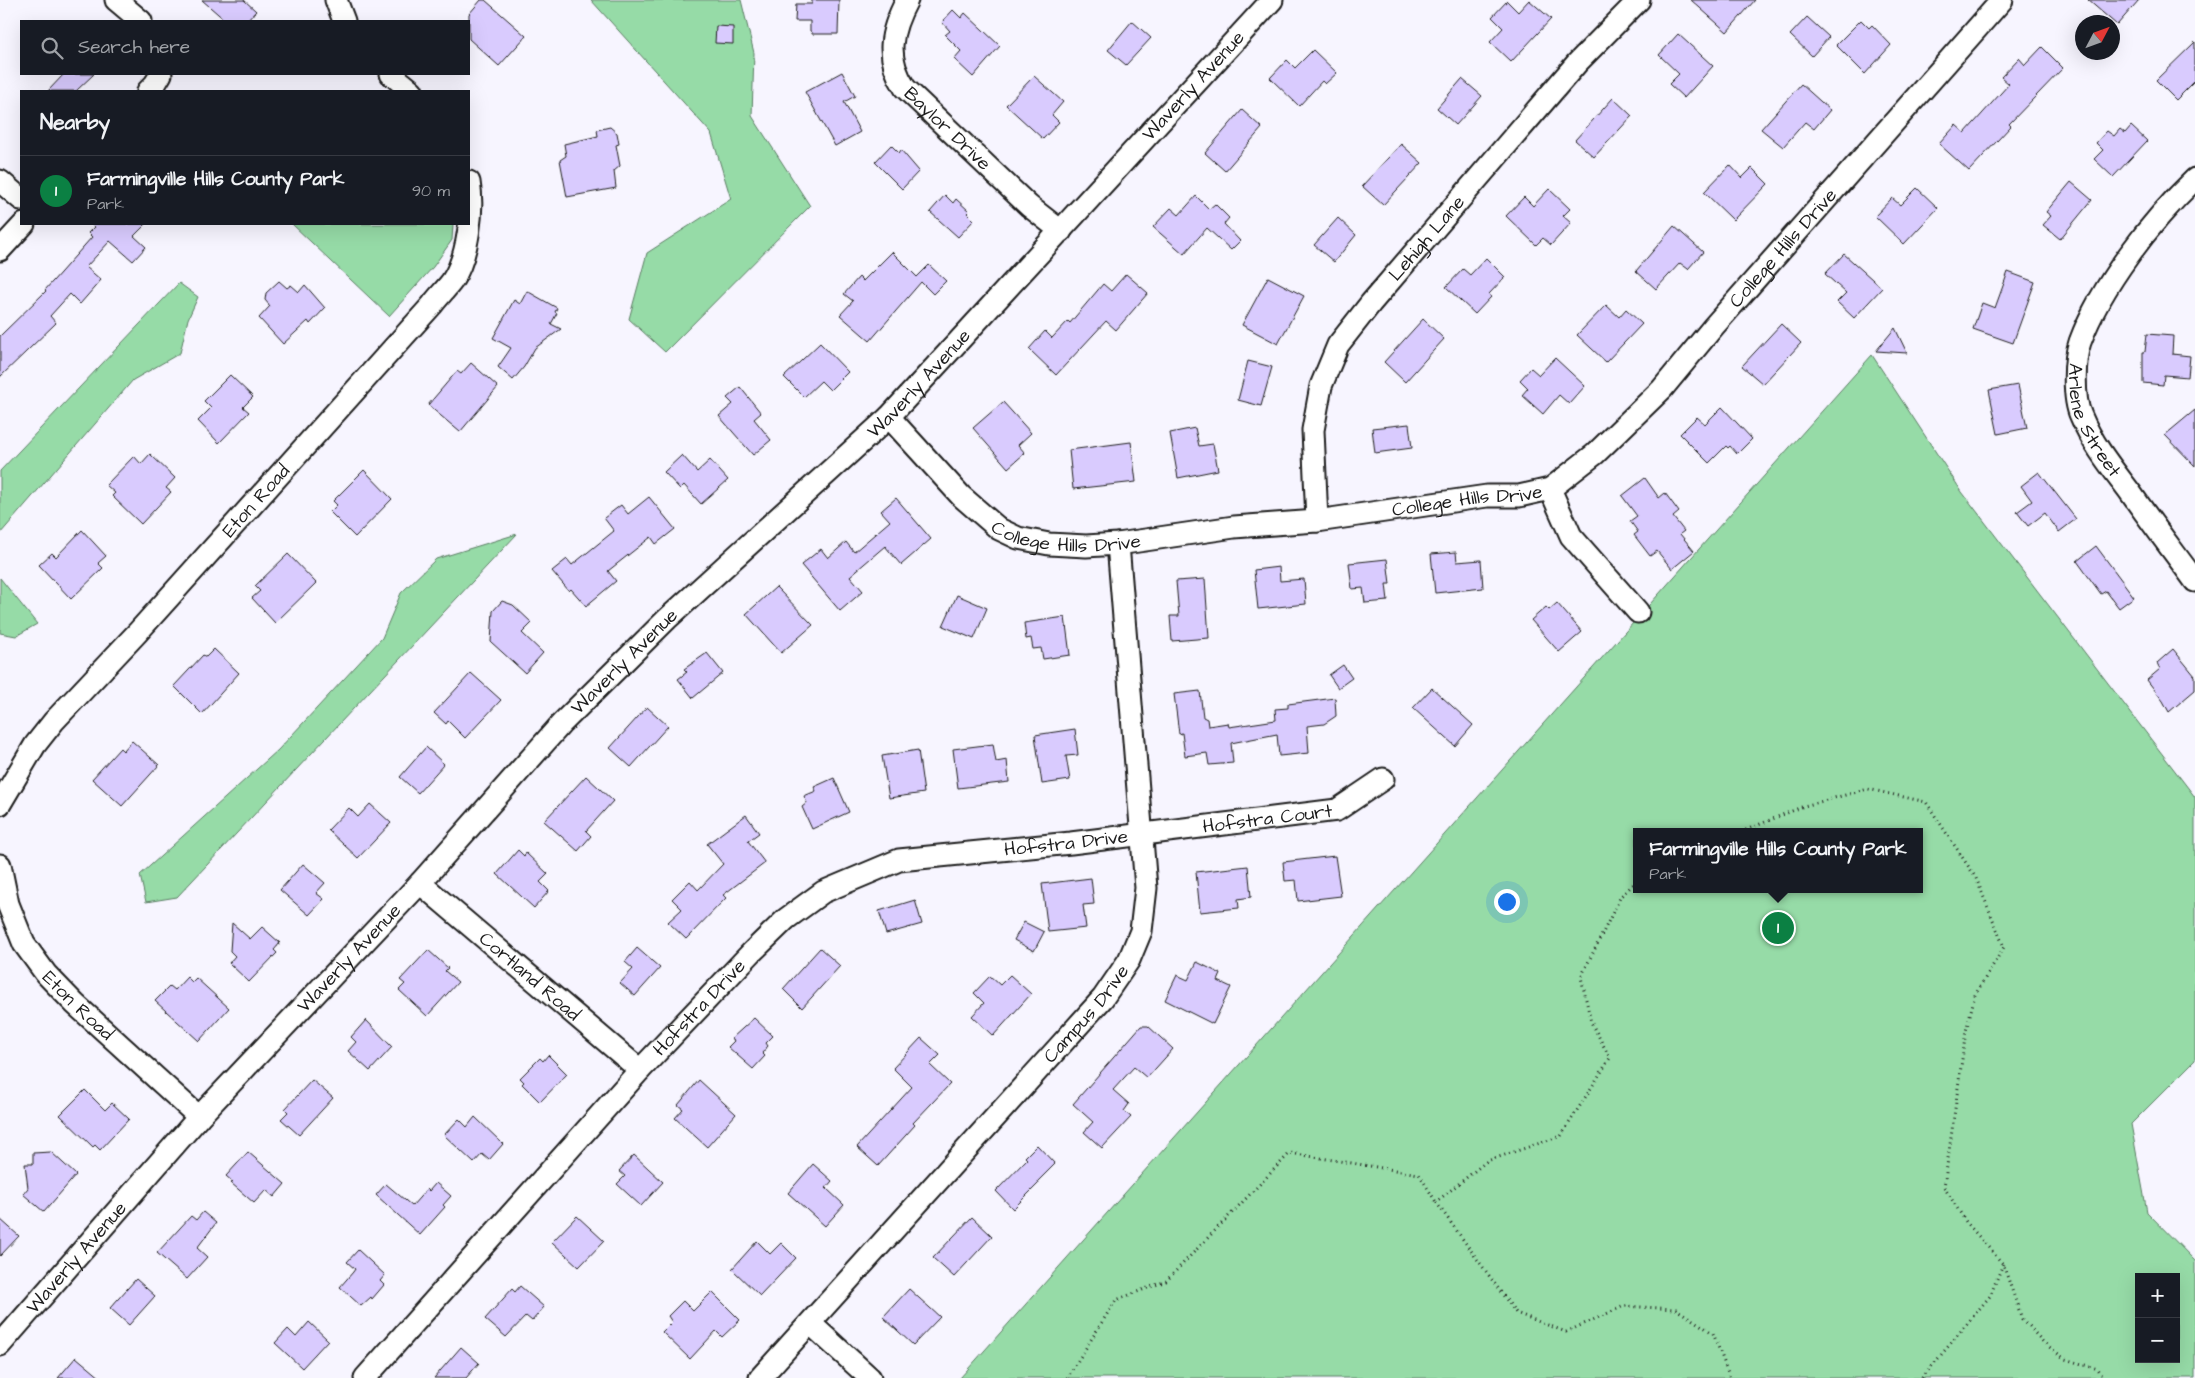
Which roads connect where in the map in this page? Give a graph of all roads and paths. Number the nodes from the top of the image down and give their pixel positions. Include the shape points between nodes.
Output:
1 (116, 0) edge
2 (336, 0) edge
3 (907, 0) edge
4 (1272, 0) edge
5 (1639, 0) edge
6 (2002, 0) edge
7 (140, 20) edge
8 (344, 20) edge
9 (392, 75) edge
10 (411, 90) edge
11 (2195, 179) edge
12 (0, 181) edge
13 (20, 198) edge
14 (470, 200) edge
15 (470, 224) edge
16 (23, 225) edge
17 (470, 225) edge
18 (1061, 231) junction
19 (0, 250) edge
20 (889, 417) junction
21 (1550, 489) junction
22 (1317, 521) junction
23 (1118, 544) junction
24 (2195, 581) edge
25 (1638, 612) dead end
26 (1383, 779) dead end
27 (0, 804) edge
28 (1751, 828) edge
29 (1143, 832) junction
30 (0, 865) edge
31 (420, 883) junction
32 (1633, 885) edge
33 (640, 1070) junction
34 (199, 1117) junction
35 (1436, 1202) junction
36 (2003, 1264) junction
37 (811, 1324) junction
38 (0, 1345) edge
39 (365, 1378) edge
40 (760, 1378) edge
41 (870, 1378) edge
42 (1067, 1378) edge
43 (1730, 1378) edge
44 (1922, 1378) edge
45 (2104, 1378) edge

1 - 7 street
2 - 8 street
3 - 18 street, Baylor Drive via 893,30 891,56 905,88 1029,206
4 - 18 street, Waverly Avenue
5 - 22 street, Lehigh Lane via 1577,63 1370,303 1338,345 1321,386 1313,430
6 - 21 street, College Hills Drive via 1662,389 1596,454
9 - 10 street
11 - 24 street, Arlene Street via 2176,197 2130,255 2098,304 2080,343 2075,384 2080,414 2097,449
12 - 13 street
14 - 15 street, Eton Road
16 - 19 street
17 - 27 street, Eton Road via 453,279 432,305 157,611 54,720
18 - 20 street, Waverly Avenue
20 - 23 street, College Hills Drive via 961,496 998,529 1018,538 1049,544
20 - 31 street, Waverly Avenue via 609,674
21 - 22 street, College Hills Drive via 1519,496 1487,496
21 - 25 street via 1572,536
22 - 23 street, College Hills Drive via 1234,528
23 - 29 street, Campus Drive
26 - 29 street, Hofstra Court via 1338,810
28 - 36 path via 1804,806 1868,789 1926,802 1976,878 2004,947 1975,996 1968,1022 1944,1187 1966,1222
29 - 33 street, Hofstra Drive via 1070,843 899,860 823,892 786,919 752,952
29 - 37 street, Campus Drive via 1146,888 1141,931 1129,960 1114,983
30 - 34 street, Eton Road via 8,904 24,944 46,974
31 - 33 street, Cortland Road
31 - 34 street, Waverly Avenue
32 - 35 path via 1621,896 1581,977 1591,1022 1610,1058 1561,1136 1487,1161
33 - 39 street, Hofstra Drive
34 - 38 street, Waverly Avenue
35 - 42 path via 1419,1174 1290,1152 1166,1281 1116,1300
35 - 43 path via 1516,1312 1566,1332 1624,1306 1676,1309 1713,1334
36 - 44 path via 1990,1296
36 - 45 path via 2022,1319 2044,1343 2065,1359 2098,1369
37 - 40 street, Campus Drive
37 - 41 street

